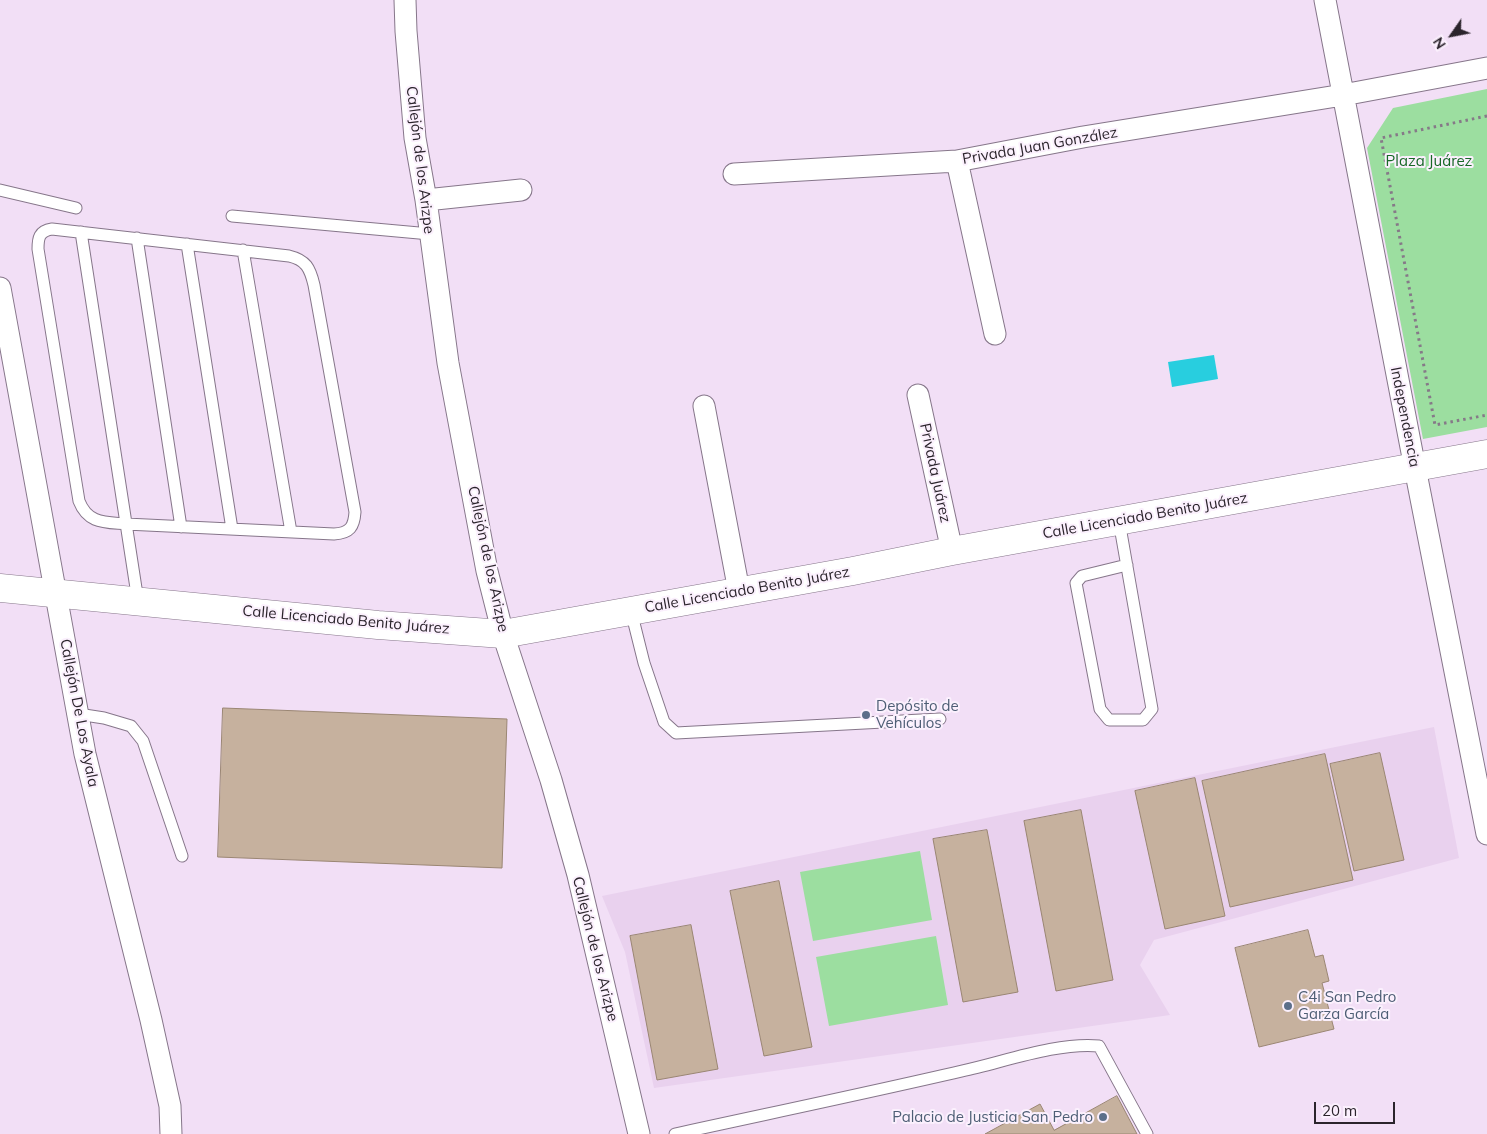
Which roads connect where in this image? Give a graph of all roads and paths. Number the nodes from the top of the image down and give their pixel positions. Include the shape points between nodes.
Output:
1 (405, 0) edge
2 (1325, 0) edge
3 (1487, 68) edge
4 (1343, 95) junction
5 (1487, 116) edge
6 (957, 161) junction
7 (734, 174) dead end
8 (0, 190) edge
9 (521, 190) dead end
10 (426, 200) junction
11 (76, 208) dead end
12 (232, 216) dead end
13 (81, 232) junction
14 (430, 234) junction
15 (137, 238) junction
16 (187, 244) junction
17 (243, 250) junction
18 (0, 288) edge
19 (995, 334) dead end
20 (918, 395) dead end
21 (704, 406) dead end
22 (1487, 415) edge
23 (1487, 454) edge
24 (1414, 468) junction
25 (1119, 521) junction
26 (126, 524) junction
27 (181, 526) junction
28 (232, 529) junction
29 (290, 532) junction
30 (952, 550) junction
31 (1127, 565) junction
32 (0, 588) edge
33 (739, 591) junction
34 (56, 593) junction
35 (138, 601) junction
36 (632, 611) junction
37 (503, 634) junction
38 (78, 714) junction
39 (940, 719) dead end
40 (1487, 834) edge
41 (182, 856) dead end
42 (171, 1134) edge
43 (639, 1134) edge
44 (675, 1134) edge
45 (1147, 1134) edge

1 - 10 street, Callejón de los Arizpe via 414,138
2 - 4 street, Independencia
3 - 4 street, Privada Juan González
4 - 6 street, Privada Juan González
4 - 24 street, Independencia
5 - 22 path via 1381,138 1435,425
6 - 7 street, Privada Juan González
6 - 19 street
8 - 11 lane
9 - 10 street
10 - 14 street, Callejón de los Arizpe
12 - 14 lane
13 - 15 lane
13 - 26 lane
13 - 26 lane via 46,230 40,234 38,249 79,501 93,520
14 - 37 street, Callejón de los Arizpe via 448,363 487,570
15 - 16 lane
15 - 27 lane
16 - 17 lane
16 - 28 lane
17 - 29 lane
17 - 29 lane via 299,259 312,274 355,512 354,522 343,533
18 - 34 street, Callejón De Los Ayala
20 - 30 street, Privada Juárez
21 - 33 street
23 - 24 street, Calle Licenciado Benito Juárez
24 - 25 street, Calle Licenciado Benito Juárez
24 - 40 street, Independencia
25 - 30 street, Calle Licenciado Benito Juárez
25 - 31 lane
26 - 27 lane
26 - 35 lane
27 - 28 lane
28 - 29 lane
30 - 33 street, Calle Licenciado Benito Juárez
31 - 31 lane via 1082,576 1076,583 1100,709 1110,720 1142,720 1152,709
32 - 34 street, Calle Licenciado Benito Juárez
33 - 36 street, Calle Licenciado Benito Juárez
34 - 35 street, Calle Licenciado Benito Juárez
34 - 38 street, Callejón De Los Ayala
35 - 37 street, Calle Licenciado Benito Juárez
36 - 37 street, Calle Licenciado Benito Juárez
36 - 39 lane via 644,663 664,722 676,733
37 - 43 street, Callejón de los Arizpe via 578,875
38 - 41 lane via 131,726 143,741
38 - 42 street, Callejón De Los Ayala via 151,1020 170,1106
44 - 45 lane via 1066,1046 1088,1045 1100,1046

